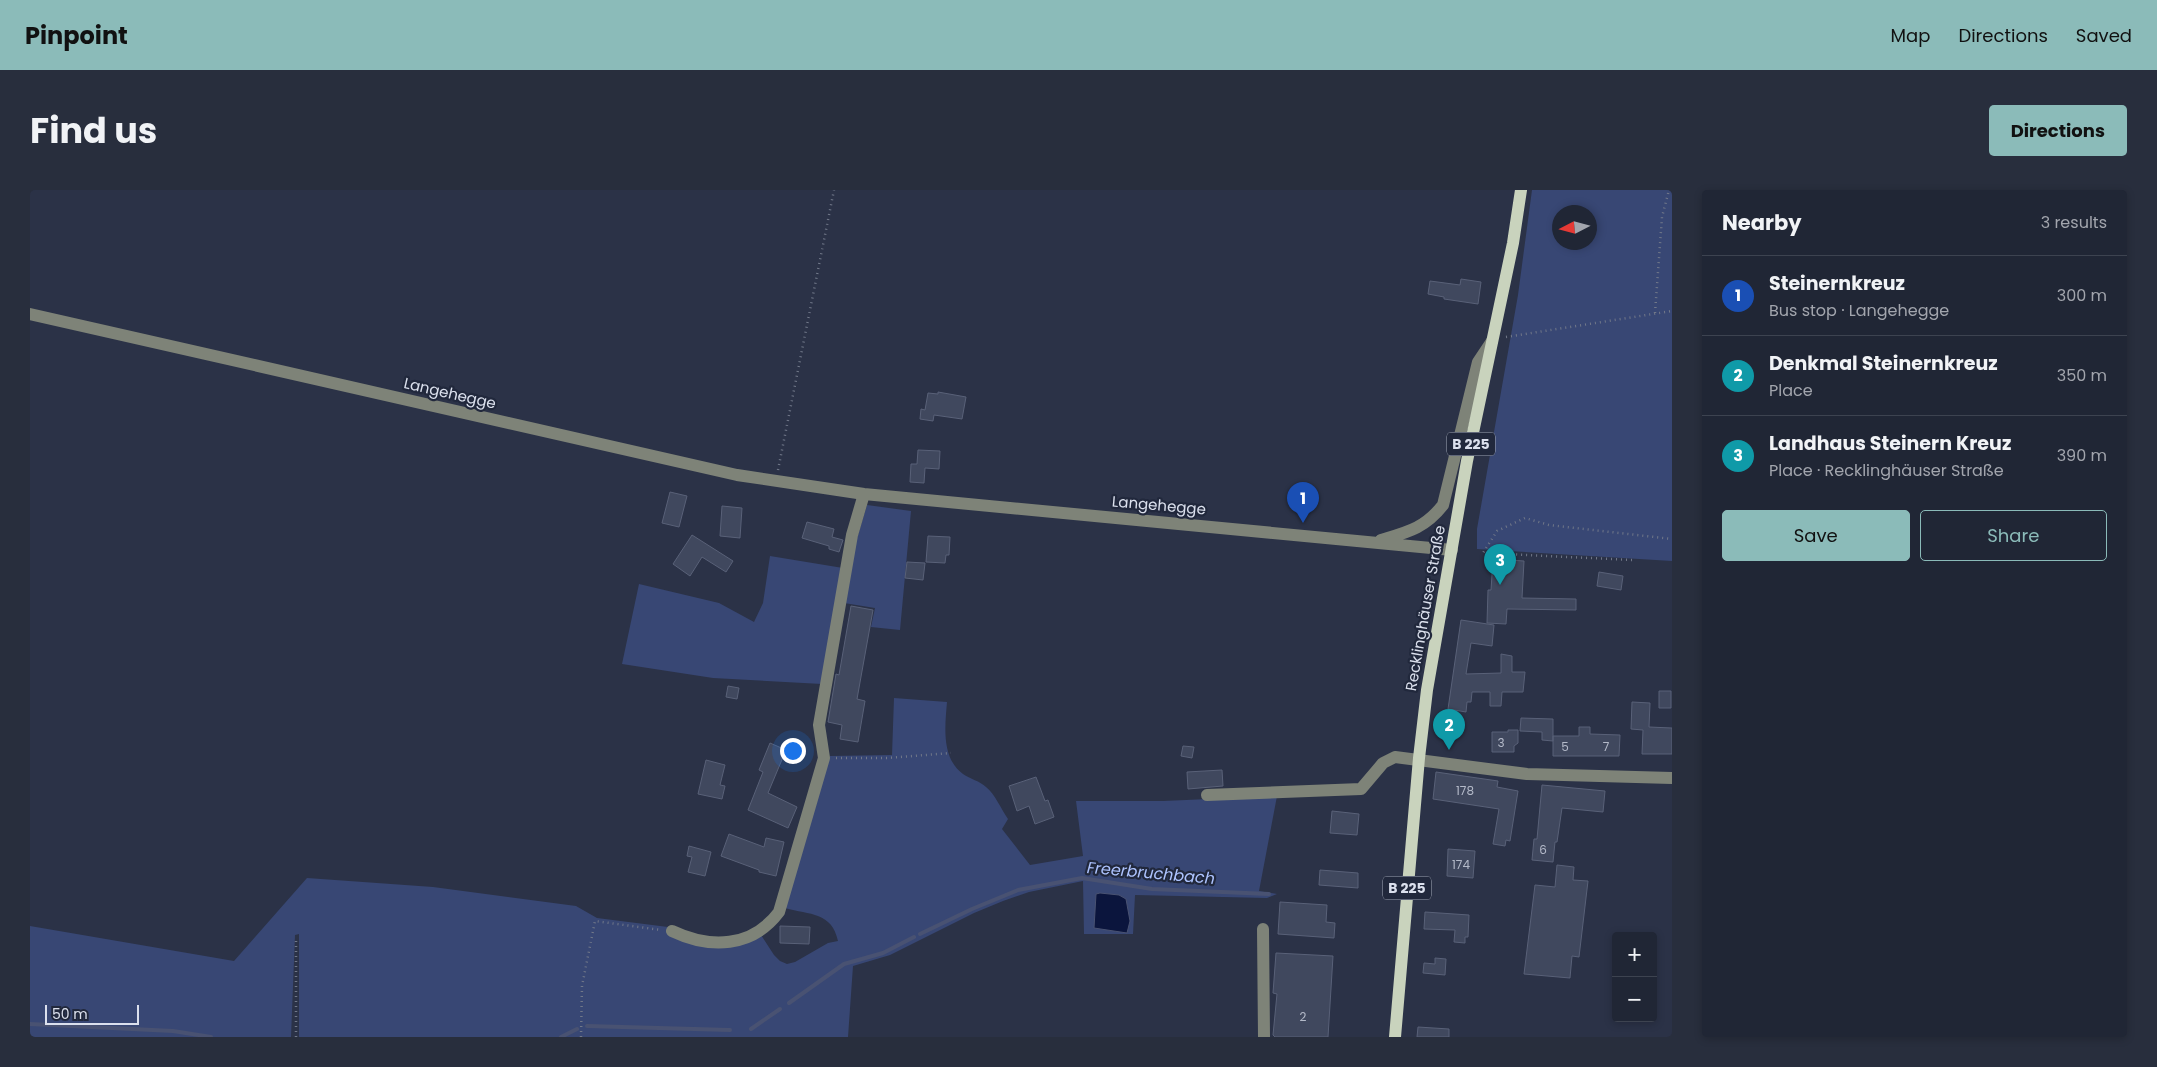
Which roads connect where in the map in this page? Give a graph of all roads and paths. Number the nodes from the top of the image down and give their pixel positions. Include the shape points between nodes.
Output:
1 (834, 190) edge
2 (1521, 190) edge
3 (1668, 190) edge
4 (1672, 311) edge
5 (1655, 313) junction
6 (30, 314) edge
7 (1493, 339) junction
8 (776, 481) junction
9 (864, 494) junction
10 (1672, 539) edge
11 (1374, 542) junction
12 (1452, 550) junction
13 (1632, 560) dead end
14 (951, 753) dead end
15 (824, 758) junction
16 (1419, 758) junction
17 (1672, 778) edge
18 (1207, 795) dead end
19 (1262, 929) dead end
20 (672, 931) joint
21 (296, 939) dead end
22 (296, 1037) edge
23 (581, 1037) edge
24 (1264, 1037) edge
25 (1395, 1037) edge

1 - 8 path
2 - 7 main road, Recklinghäuser Straße / B 225
3 - 5 path via 1662,217
4 - 5 path
5 - 7 path
6 - 8 street, Langehegge via 737,475
7 - 11 street, B 225 via 1478,362 1442,505 1433,518 1411,531
7 - 12 main road, Recklinghäuser Straße / B 225
8 - 9 street, Langehegge
9 - 11 street, Langehegge
9 - 15 street via 852,535 819,725
10 - 13 path via 1549,525 1525,518 1497,531 1483,553
11 - 12 street, Langehegge
12 - 16 main road, Recklinghäuser Straße / B 225 via 1427,690
14 - 15 path via 888,758
15 - 20 street via 779,912 769,925 748,937 716,943 689,939
16 - 17 street via 1527,774
16 - 18 street via 1395,756 1383,762 1361,789
16 - 25 main road, Recklinghäuser Straße / B 225
19 - 24 street
20 - 23 path via 595,921 582,986
21 - 22 path

